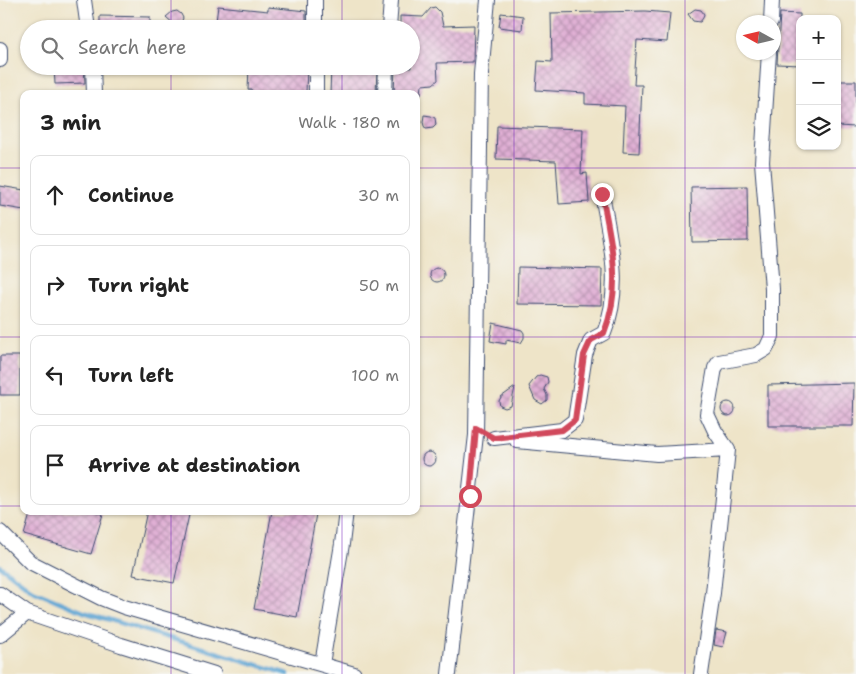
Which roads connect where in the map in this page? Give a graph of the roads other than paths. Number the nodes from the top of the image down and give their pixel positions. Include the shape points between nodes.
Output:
1 (84, 0) edge
2 (315, 0) edge
3 (391, 0) edge
4 (488, 0) edge
5 (772, 0) edge
6 (771, 15) edge
7 (87, 20) edge
8 (315, 20) edge
9 (390, 20) edge
10 (0, 49) edge
11 (0, 60) edge
12 (768, 60) edge
13 (93, 75) edge
14 (316, 75) edge
15 (385, 75) edge
16 (94, 90) edge
17 (316, 90) edge
18 (384, 90) edge
19 (602, 194) dead end
20 (476, 428) junction
21 (494, 438) junction
22 (728, 450) junction
23 (346, 515) edge
24 (0, 532) edge
25 (0, 594) edge
26 (27, 613) junction
27 (1, 637) edge
28 (322, 664) junction
29 (214, 674) edge
30 (354, 674) edge
31 (449, 674) edge
32 (701, 674) edge

1 - 7 street
2 - 8 street
3 - 9 street
4 - 20 street via 481,74
5 - 6 street
10 - 11 street
12 - 22 street via 762,162 772,288 772,336 766,350 719,362 715,368 707,414
13 - 16 street
14 - 17 street
15 - 18 street
19 - 21 street via 615,265 612,304 604,333 591,340 584,355 575,420 562,430
20 - 21 street
20 - 31 street
21 - 22 street via 657,454
22 - 32 street
23 - 28 street
24 - 28 street via 30,562 100,598
25 - 26 street
26 - 27 street
26 - 29 street
28 - 30 street

